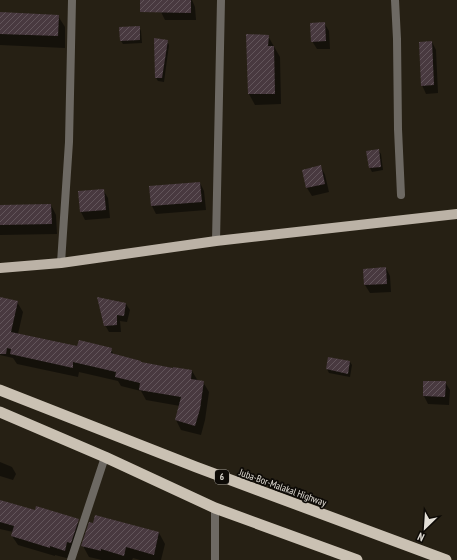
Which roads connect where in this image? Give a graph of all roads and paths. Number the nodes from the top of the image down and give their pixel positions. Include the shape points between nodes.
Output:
1 (72, 0) edge
2 (221, 0) edge
3 (395, 0) edge
4 (401, 195) dead end
5 (457, 214) edge
6 (216, 241) junction
7 (60, 263) junction
8 (0, 268) edge
9 (0, 390) edge
10 (0, 412) edge
11 (105, 457) junction
12 (215, 508) junction
13 (71, 560) edge
14 (215, 560) edge
15 (357, 560) edge
16 (446, 560) edge

1 - 7 street via 69,142
2 - 6 street
3 - 4 street
5 - 6 main road
6 - 7 main road
7 - 8 main road
9 - 16 highway, Juba-Bor-Malakal Highway / 6 via 196,467
10 - 11 highway
11 - 12 highway
11 - 13 street
12 - 14 street
12 - 15 highway

